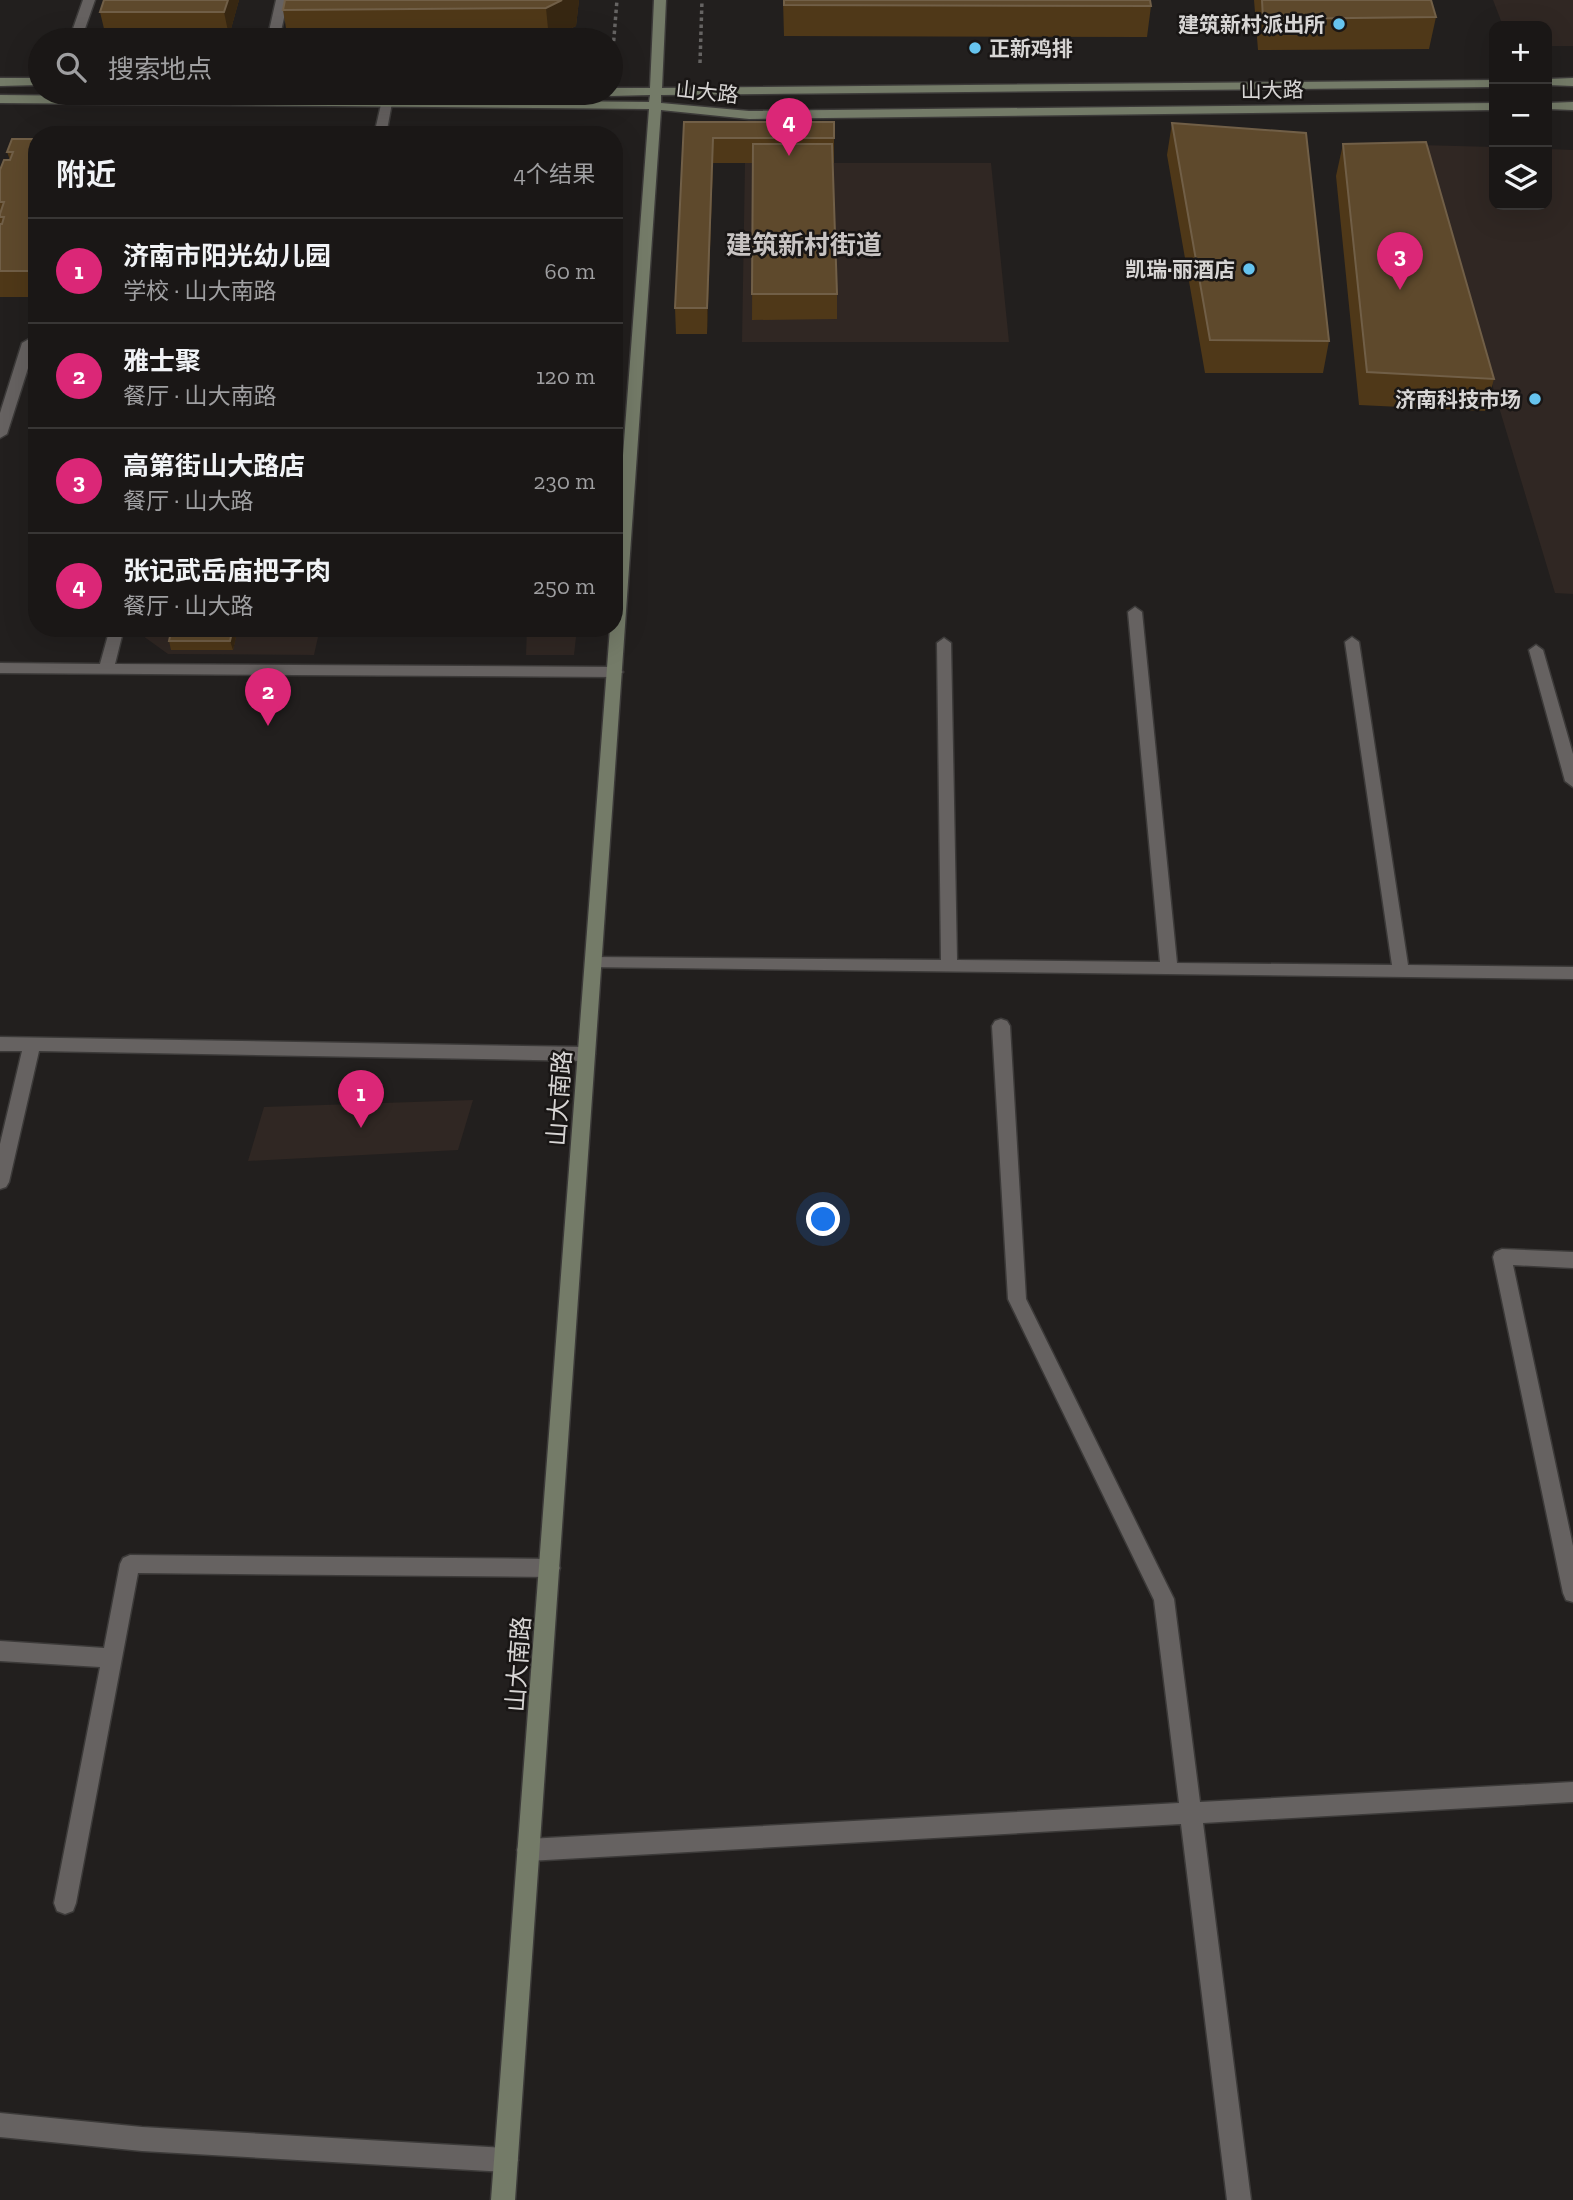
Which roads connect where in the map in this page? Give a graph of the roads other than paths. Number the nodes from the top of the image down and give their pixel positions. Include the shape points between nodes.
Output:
1 (89, 0) edge
2 (282, 0) edge
3 (660, 0) edge
4 (79, 28) edge
5 (276, 28) edge
6 (0, 82) edge
7 (28, 82) edge
8 (1552, 82) edge
9 (1573, 82) edge
10 (1489, 83) edge
11 (623, 94) edge
12 (0, 99) edge
13 (28, 99) edge
14 (623, 99) edge
15 (656, 99) junction
16 (386, 105) edge
17 (1552, 106) edge
18 (1573, 106) edge
19 (1489, 107) edge
20 (382, 126) edge
21 (28, 346) edge
22 (0, 435) edge
23 (623, 561) edge
24 (1135, 612) dead end
25 (115, 637) edge
26 (618, 637) edge
27 (1352, 642) dead end
28 (944, 643) dead end
29 (1536, 650) dead end
30 (0, 668) edge
31 (106, 669) junction
32 (615, 673) junction
33 (1573, 781) edge
34 (593, 963) junction
35 (949, 967) junction
36 (1169, 969) junction
37 (1401, 971) junction
38 (1573, 973) edge
39 (1001, 1026) dead end
40 (0, 1044) edge
41 (32, 1044) junction
42 (586, 1054) junction
43 (0, 1182) edge
44 (1573, 1260) edge
45 (550, 1568) junction
46 (1573, 1593) edge
47 (0, 1651) edge
48 (113, 1658) junction
49 (1573, 1792) edge
50 (1190, 1814) junction
51 (528, 1850) junction
52 (65, 1903) dead end
53 (0, 2125) edge
54 (506, 2160) junction
55 (503, 2200) edge
56 (1239, 2200) edge

1 - 4 street
2 - 5 street
3 - 15 main road, 山大南路
6 - 7 main road
8 - 9 main road
10 - 15 main road, 山大路
11 - 15 main road, 山大路
12 - 13 main road, 山大路
14 - 15 main road, 山大路
15 - 19 main road, 山大路 via 749,115
15 - 23 main road, 山大南路
16 - 20 street
17 - 18 main road
21 - 22 street
24 - 36 street
25 - 31 street
26 - 32 main road, 山大南路
27 - 37 street
28 - 35 street
29 - 33 street
30 - 31 street
31 - 32 street
32 - 34 main road, 山大南路
34 - 35 street
34 - 42 main road, 山大南路
35 - 36 street
36 - 37 street
37 - 38 street
39 - 50 street via 1017,1299 1164,1599
40 - 41 street
41 - 42 street
41 - 43 street
42 - 45 main road, 山大南路
44 - 46 street via 1502,1257
45 - 48 street via 130,1564
45 - 51 main road, 山大南路
47 - 48 street
48 - 52 street
49 - 50 street
50 - 51 street
50 - 56 street
51 - 54 main road, 山大南路
53 - 54 street
54 - 55 main road, 山大南路

